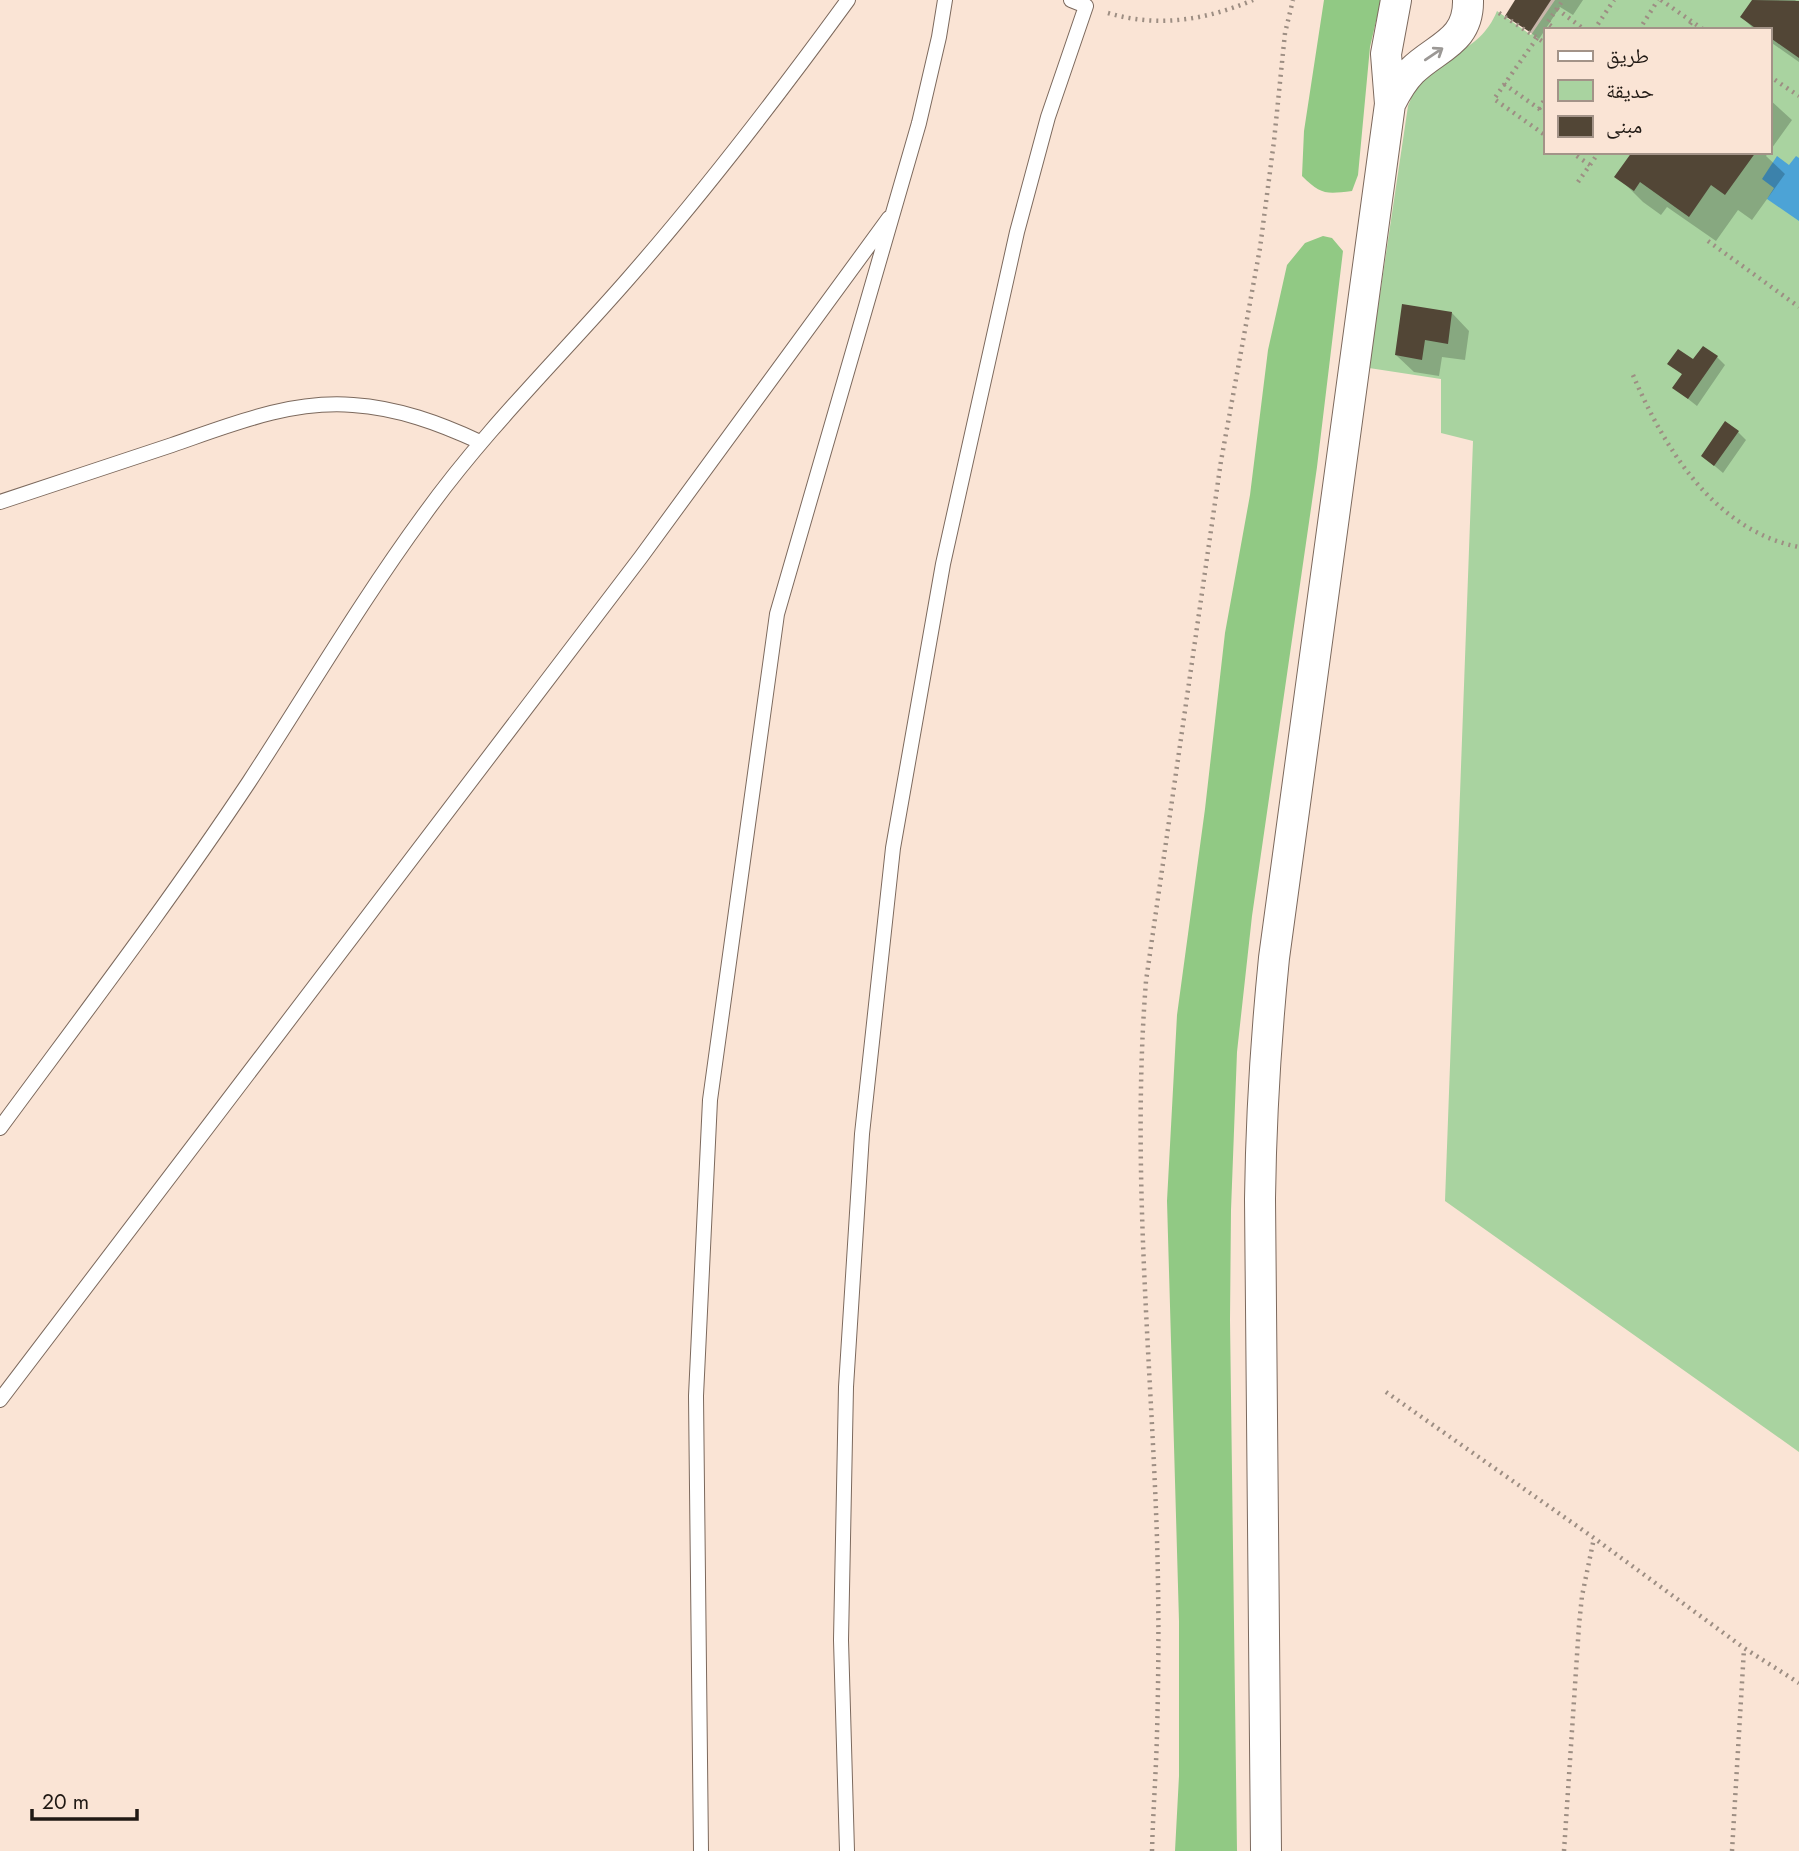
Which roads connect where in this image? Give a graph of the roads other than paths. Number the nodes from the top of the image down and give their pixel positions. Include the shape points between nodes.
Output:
1 (848, 0) edge
2 (945, 0) edge
3 (1071, 0) edge
4 (1396, 0) edge
5 (1480, 4) edge
6 (1390, 104) junction
7 (896, 208) junction
8 (480, 442) junction
9 (0, 502) edge
10 (0, 1128) edge
11 (0, 1400) edge
12 (701, 1851) edge
13 (847, 1851) edge
14 (1266, 1851) edge

1 - 8 lane via 630,278
2 - 7 lane
3 - 13 lane via 1086,6 1048,117 1017,232 943,564 893,848 862,1134 846,1387 841,1640
4 - 6 street via 1386,54
6 -> 5 street via 1412,71 1452,42
6 - 14 street via 1266,1038 1260,1199
7 - 11 lane via 641,557
7 - 12 lane via 777,614 710,1100 696,1396
8 - 9 lane via 398,411 306,406 260,415
8 - 10 lane via 416,525 169,897

